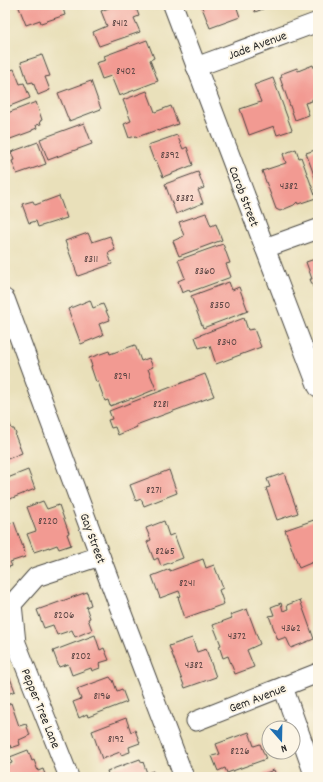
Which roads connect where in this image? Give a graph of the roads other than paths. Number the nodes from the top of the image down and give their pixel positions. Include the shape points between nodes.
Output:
1 (173, 5) edge
2 (318, 22) edge
3 (196, 67) junction
4 (318, 229) edge
5 (265, 248) junction
6 (5, 299) edge
7 (318, 387) edge
8 (100, 556) junction
9 (318, 673) edge
10 (283, 687) junction
11 (196, 721) dead end
12 (69, 777) edge
13 (184, 777) edge
14 (315, 777) edge

1 - 3 street, Carob Street
2 - 3 street, Jade Avenue
3 - 5 street, Carob Street
4 - 5 street
5 - 7 street, Carob Street
6 - 8 street, Gay Street
8 - 12 street, Pepper Tree Lane via 36,578 12,604 16,643
8 - 13 street, Gay Street
9 - 10 street, Gem Avenue
10 - 11 street, Gem Avenue
10 - 14 street

